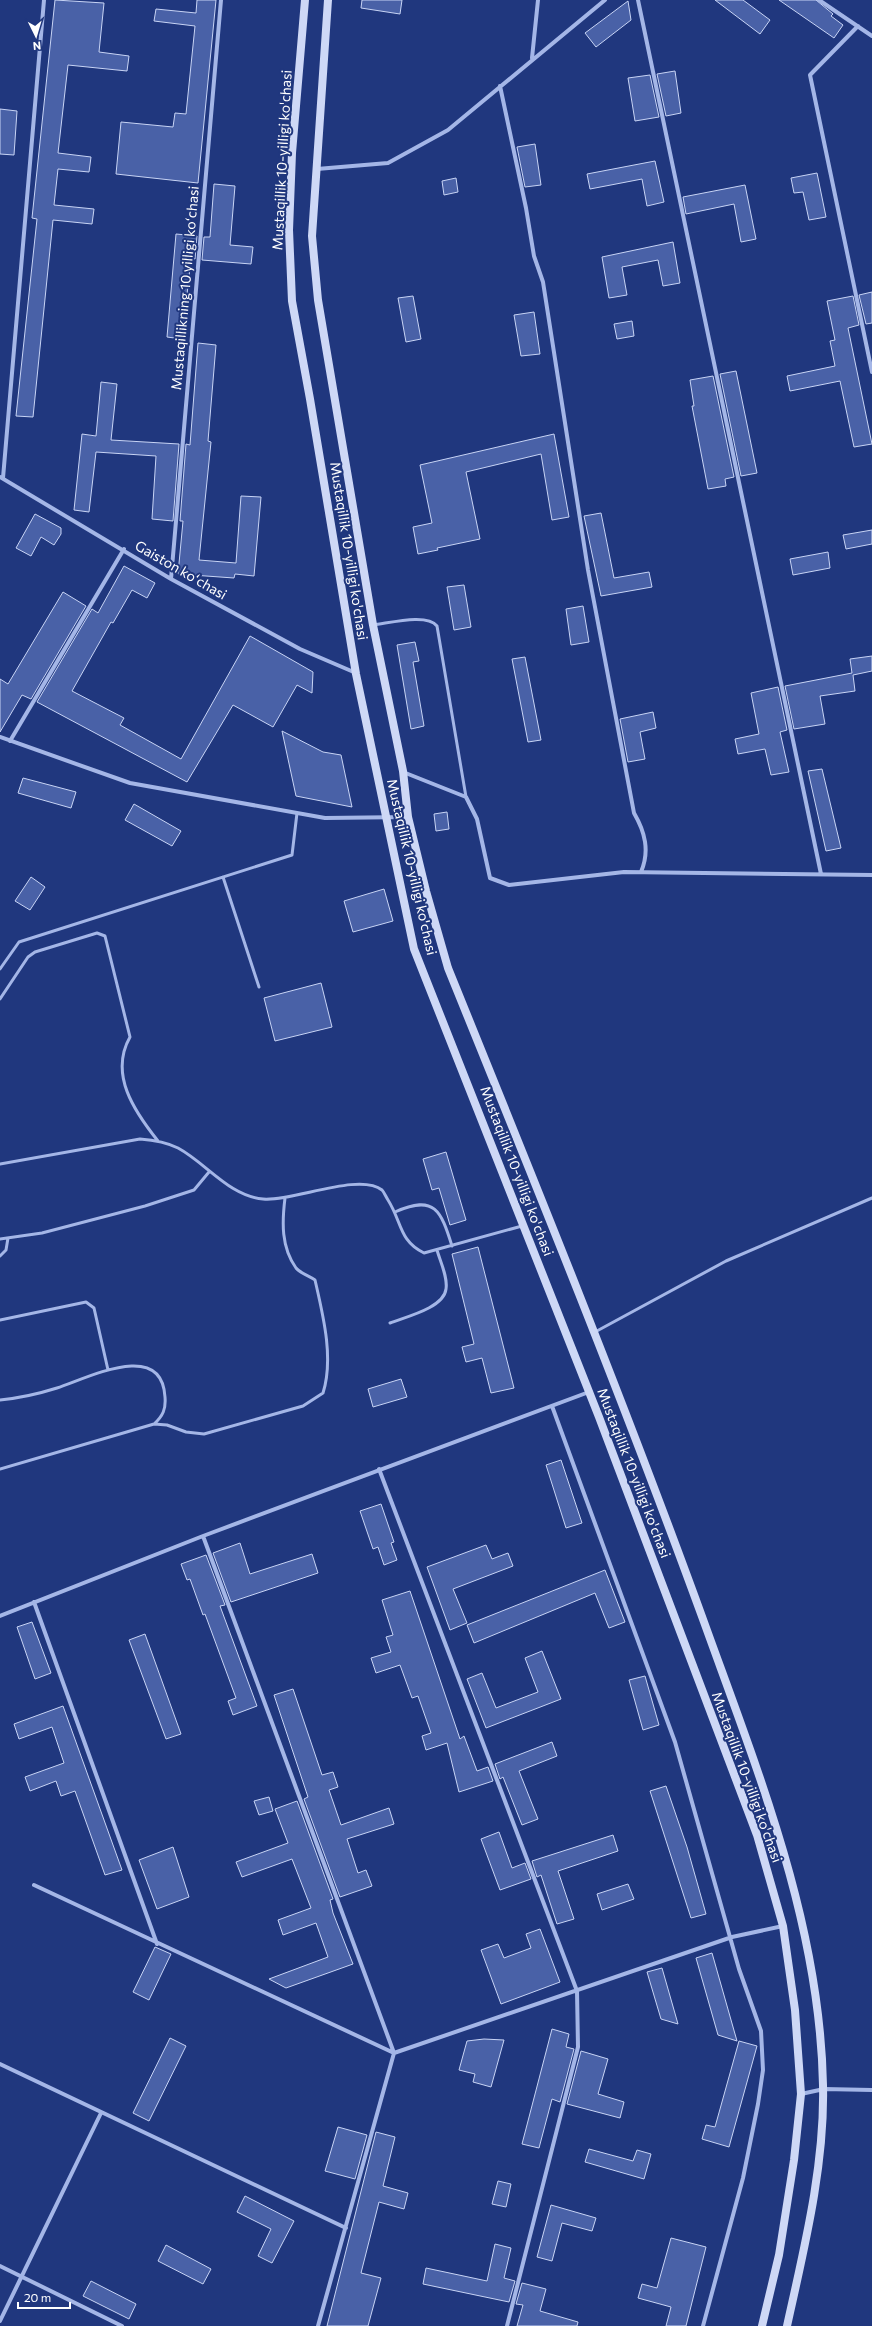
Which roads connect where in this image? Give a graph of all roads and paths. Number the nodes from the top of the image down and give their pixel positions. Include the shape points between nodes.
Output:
1 (44, 0) edge
2 (221, 0) edge
3 (305, 0) edge
4 (328, 0) edge
5 (538, 0) edge
6 (605, 0) edge
7 (638, 0) edge
8 (819, 0) edge
9 (858, 26) junction
10 (872, 36) edge
11 (532, 58) junction
12 (500, 86) junction
13 (317, 169) junction
14 (872, 372) edge
15 (1, 477) edge
16 (124, 549) junction
17 (170, 579) junction
18 (373, 625) junction
19 (356, 674) junction
20 (0, 737) edge
21 (10, 741) junction
22 (402, 771) junction
23 (466, 797) junction
24 (297, 813) junction
25 (387, 817) junction
26 (408, 817) junction
27 (641, 872) junction
28 (821, 874) junction
29 (872, 875) edge
30 (223, 877) junction
31 (0, 969) edge
32 (259, 986) dead end
33 (0, 999) edge
34 (158, 1140) junction
35 (0, 1164) edge
36 (209, 1172) junction
37 (285, 1198) junction
38 (872, 1198) edge
39 (395, 1212) junction
40 (524, 1226) junction
41 (8, 1238) junction
42 (0, 1239) edge
43 (452, 1246) junction
44 (436, 1250) junction
45 (0, 1256) edge
46 (0, 1320) edge
47 (390, 1323) dead end
48 (594, 1332) junction
49 (108, 1370) junction
50 (589, 1392) junction
51 (0, 1400) edge
52 (552, 1406) junction
53 (154, 1424) junction
54 (0, 1469) edge
55 (379, 1469) junction
56 (203, 1536) junction
57 (34, 1602) junction
58 (0, 1616) edge
59 (34, 1885) dead end
60 (783, 1926) junction
61 (732, 1937) junction
62 (157, 1944) junction
63 (577, 1991) junction
64 (394, 2053) junction
65 (0, 2064) edge
66 (824, 2089) junction
67 (872, 2090) edge
68 (800, 2094) junction
69 (101, 2113) junction
70 (346, 2228) junction
71 (0, 2266) edge
72 (20, 2276) junction
73 (0, 2322) edge
74 (122, 2326) edge
75 (318, 2326) edge
76 (507, 2326) edge
77 (703, 2326) edge
78 (762, 2326) edge
79 (787, 2326) edge

1 - 15 street
2 - 17 street, Mustaqillikning 10 yilligi koʻchasi
3 - 19 main road, Mustaqillik 10-yilligi ko'chasi via 292,153 289,223 292,301
4 - 13 main road, Mustaqillik 10-yilligi ko'chasi
5 - 11 street
6 - 11 street via 564,36
7 - 28 street
8 - 9 street
9 - 10 street
9 - 14 street via 810,75
11 - 12 street
12 - 13 street via 448,130 388,163
12 - 27 street via 534,256 543,282 588,570 634,813 643,828 646,859
13 - 18 main road, Mustaqillik 10-yilligi ko'chasi via 312,236 318,300
15 - 16 street, Gaiston koʻchasi
16 - 17 street, Gaiston koʻchasi
16 - 21 street
17 - 19 street, Gaiston koʻchasi via 300,649
18 - 22 main road, Mustaqillik 10-yilligi ko'chasi
18 - 23 lane via 423,619 433,621 438,626
19 - 25 main road, Mustaqillik 10-yilligi ko'chasi
20 - 21 street
21 - 24 street via 130,783
22 - 23 street
22 - 26 main road, Mustaqillik 10-yilligi ko'chasi
23 - 27 street via 476,820 490,878 509,885
24 - 25 street via 325,818
24 - 30 lane via 292,855
25 - 26 street
25 - 40 main road, Mustaqillik 10-yilligi ko'chasi via 414,949
26 - 48 main road, Mustaqillik 10-yilligi ko'chasi via 448,968
27 - 28 street
28 - 29 street
30 - 31 lane via 18,942
30 - 32 lane
33 - 34 lane via 28,957 35,952 97,933 105,936 130,1037 123,1051 121,1065 128,1098
34 - 35 lane via 140,1138
34 - 36 lane via 178,1149
36 - 37 lane via 246,1195 263,1199
36 - 41 lane via 194,1190 152,1204 42,1233
37 - 39 lane via 317,1190 365,1184 382,1190
37 - 53 lane via 282,1222 286,1247 297,1269 315,1280 322,1311 326,1352 326,1383 323,1393 303,1406 204,1434
38 - 48 lane via 726,1261
39 - 43 lane via 407,1206 423,1204 434,1209 443,1218
39 - 44 lane via 410,1245 424,1253
40 - 43 lane
40 - 50 main road, Mustaqillik 10-yilligi ko'chasi
41 - 42 lane
41 - 45 lane via 6,1250
43 - 44 lane
44 - 47 lane via 445,1279 446,1289 442,1299 426,1310
46 - 49 lane via 86,1302 94,1308
48 - 66 main road, Mustaqillik 10-yilligi ko'chasi via 656,1489 761,1778 799,1907 812,1966
49 - 51 lane via 25,1397
49 - 53 lane via 143,1366 157,1372 164,1386 166,1406
50 - 52 street
50 - 60 main road, Mustaqillik 10-yilligi ko'chasi via 758,1834
52 - 55 street
52 - 61 street via 675,1742
53 - 54 lane
55 - 56 street
55 - 63 street
56 - 57 street
56 - 64 street
57 - 58 street
57 - 62 street
59 - 62 street
60 - 61 street
60 - 68 main road, Mustaqillik 10-yilligi ko'chasi via 795,2010
61 - 63 street
61 - 77 street via 739,1969 761,2031 763,2070 743,2178
62 - 64 street
63 - 64 street
63 - 76 street via 578,2047
64 - 70 street
65 - 69 street
66 - 67 street
66 - 68 street
66 - 79 main road, Mustaqillik 10-yilligi ko'chasi via 810,2224
68 - 78 main road, Mustaqillik 10-yilligi ko'chasi via 794,2160 779,2255
69 - 70 street
69 - 72 street
70 - 75 street
71 - 72 street
72 - 73 street
72 - 74 street

